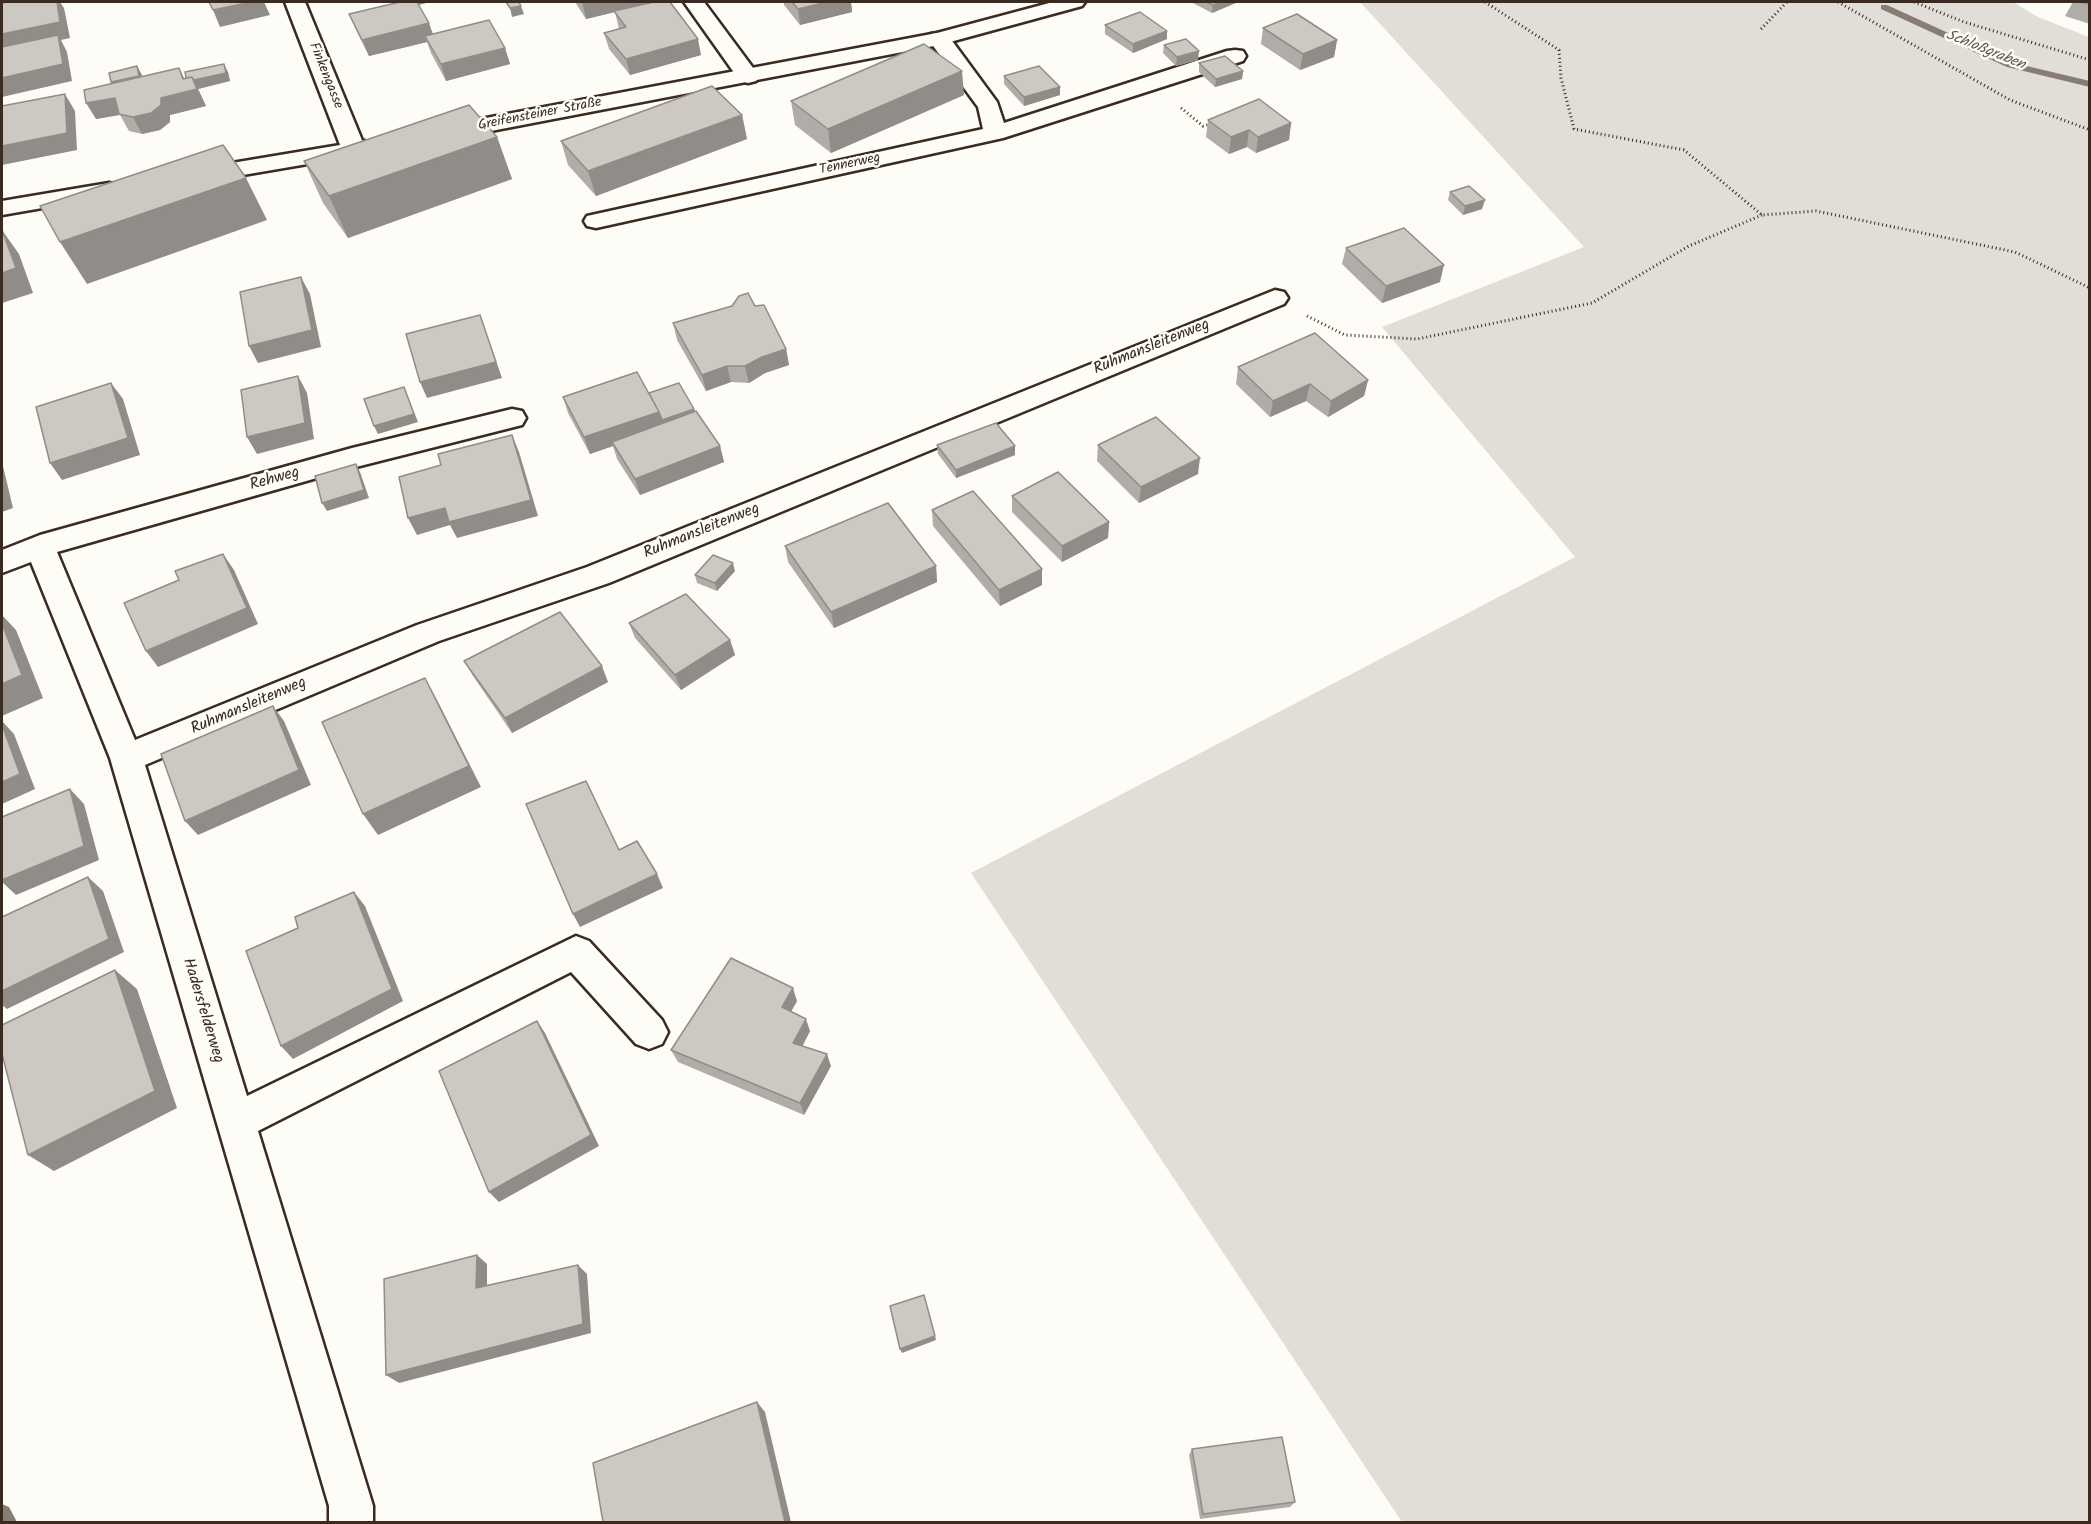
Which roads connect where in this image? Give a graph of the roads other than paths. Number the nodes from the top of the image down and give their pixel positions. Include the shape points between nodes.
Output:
1 (295, 2) edge
2 (694, 2) edge
3 (1074, 2) edge
4 (939, 39) junction
5 (1235, 56) dead end
6 (748, 76) junction
7 (995, 133) junction
8 (424, 137) edge
9 (389, 143) edge
10 (354, 150) junction
11 (178, 179) edge
12 (131, 187) edge
13 (2, 208) edge
14 (596, 221) dead end
15 (1275, 298) road end
16 (512, 418) dead end
17 (40, 546) junction
18 (2, 562) edge
19 (126, 758) junction
20 (649, 1032) dead end
21 (235, 1122) junction
22 (351, 1522) edge

1 - 10 street, Finkengasse
2 - 6 street
3 - 4 street, Greifensteiner Straße
4 - 6 street, Greifensteiner Straße
4 - 7 street via 989,107
5 - 7 street, Tennerweg
6 - 8 street, Greifensteiner Straße
7 - 14 street, Tennerweg
9 - 10 street
10 - 11 street
12 - 13 street
15 - 19 street, Ruhmansleitenweg via 598,575 428,633
16 - 17 street, Rehweg via 352,458
17 - 18 street
17 - 19 street, Hadersfelderweg
19 - 21 street, Hadersfelderweg
20 - 21 street via 576,952
21 - 22 street, Hadersfelderweg via 351,1506

